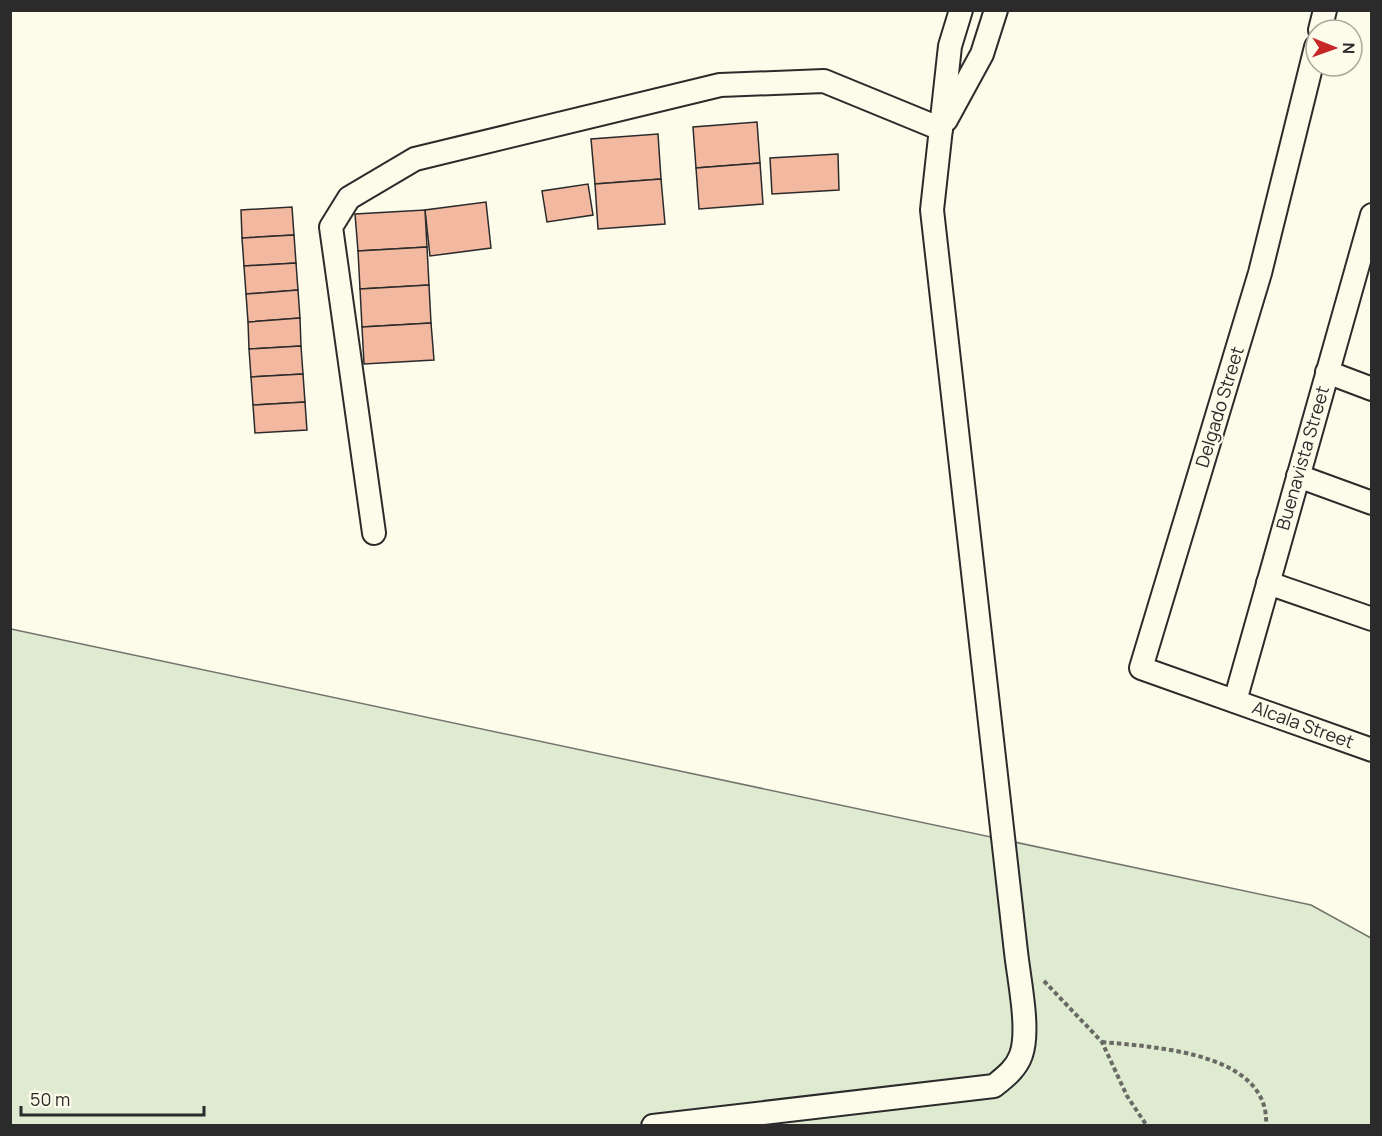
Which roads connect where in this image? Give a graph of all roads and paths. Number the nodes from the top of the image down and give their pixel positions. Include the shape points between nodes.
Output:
1 (961, 10) edge
2 (996, 10) edge
3 (1308, 78) edge
4 (941, 129) junction
5 (1371, 215) edge
6 (1362, 283) edge
7 (1328, 372) junction
8 (1371, 389) edge
9 (1298, 476) junction
10 (1371, 503) edge
11 (374, 533) dead end
12 (1268, 583) junction
13 (1371, 619) edge
14 (1235, 701) junction
15 (1371, 750) edge
16 (1016, 952) junction
17 (1102, 1042) junction
18 (653, 1125) edge
19 (1147, 1125) edge
20 (1266, 1125) edge

1 - 4 street via 950,46
2 - 4 street via 982,54
3 - 14 street, Delgado Street via 1260,273 1141,668
4 - 11 street via 824,81 720,85 415,159 349,198 330,227
4 - 16 street via 932,210
5 - 6 street, Buenavista Street
6 - 7 street, Buenavista Street
7 - 8 street
7 - 9 street, Buenavista Street
9 - 10 street
9 - 12 street, Buenavista Street
12 - 13 street
12 - 14 street, Buenavista Street
14 - 15 street, Alcala Street
16 - 17 path
16 - 18 street via 1024,1030 1022,1054 1011,1073 994,1086
17 - 19 path via 1127,1096
17 - 20 path via 1188,1051 1233,1070 1259,1090

